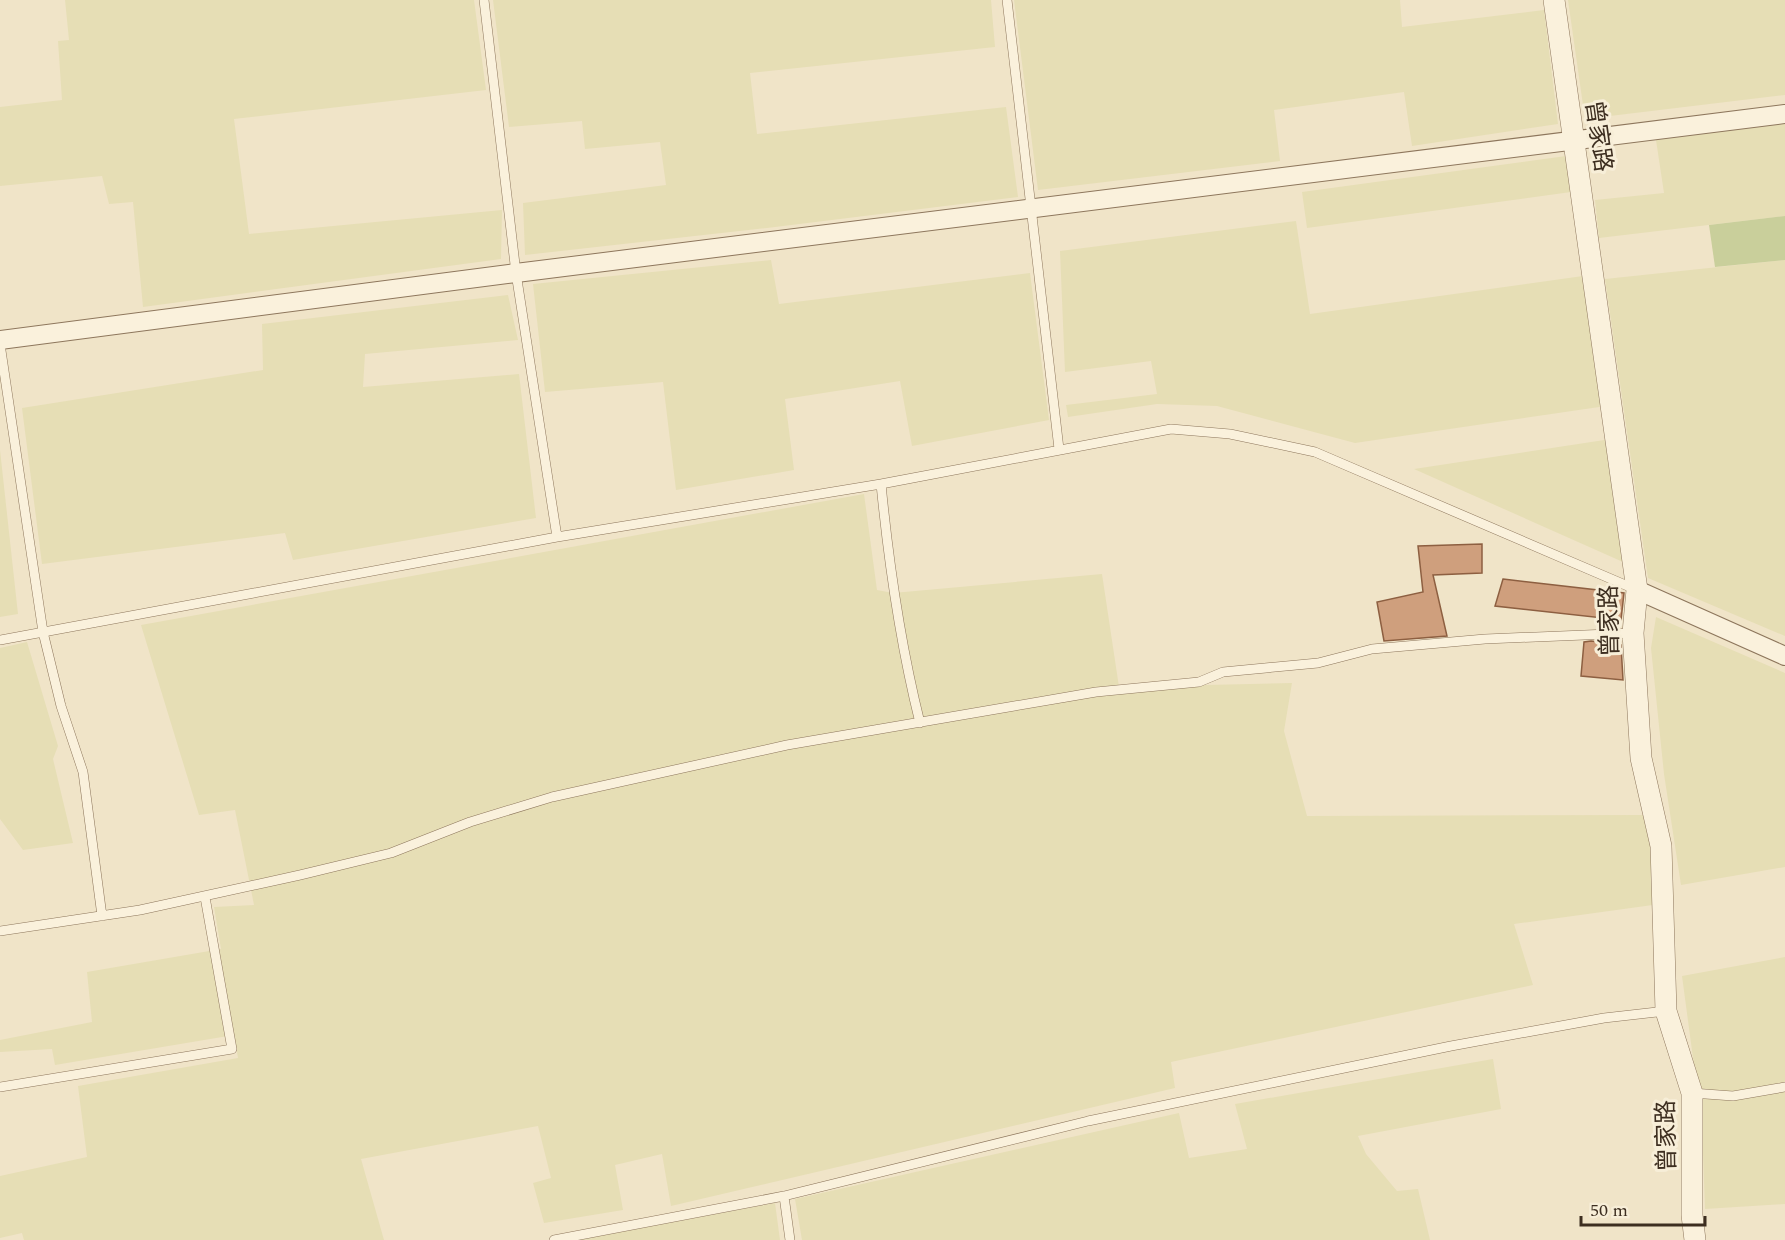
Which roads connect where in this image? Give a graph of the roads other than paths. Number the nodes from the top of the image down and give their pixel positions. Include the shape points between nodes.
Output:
1 (484, 0) edge
2 (1006, 0) edge
3 (1554, 0) edge
4 (1785, 114) edge
5 (1574, 142) junction
6 (1032, 208) junction
7 (516, 273) junction
8 (0, 342) edge
9 (1059, 449) junction
10 (881, 484) junction
11 (556, 537) junction
12 (1636, 583) junction
13 (43, 632) junction
14 (1633, 633) junction
15 (0, 640) edge
16 (1785, 656) edge
17 (920, 723) junction
18 (205, 897) junction
19 (102, 916) junction
20 (0, 931) edge
21 (1666, 1011) junction
22 (0, 1087) edge
23 (1785, 1087) edge
24 (1692, 1093) junction
25 (784, 1196) junction
26 (554, 1240) edge
27 (790, 1240) edge
28 (1695, 1240) edge

1 - 7 lane
2 - 6 lane
3 - 5 street, 曾家路
4 - 5 street
5 - 6 street
5 - 12 street, 曾家路
6 - 7 street
6 - 9 lane
7 - 8 street
7 - 11 lane
8 - 13 lane
9 - 10 lane
9 - 12 lane via 1171,429 1230,435 1315,452
10 - 11 lane
10 - 17 lane via 890,582
11 - 13 lane
12 - 14 street, 曾家路
12 - 16 street
13 - 15 lane
13 - 19 lane via 83,772
14 - 17 lane via 1485,639 1372,649 1318,663 1223,672 1199,682 1096,692
14 - 21 street, 曾家路 via 1641,759 1661,846
17 - 18 lane via 787,745 552,797 470,822 391,853
18 - 19 lane
18 - 22 lane via 232,1049
19 - 20 lane
21 - 24 street, 曾家路
21 - 25 lane via 1604,1018 1451,1046 1088,1121
23 - 24 lane via 1733,1096
24 - 28 street, 曾家路
25 - 26 lane
25 - 27 lane

